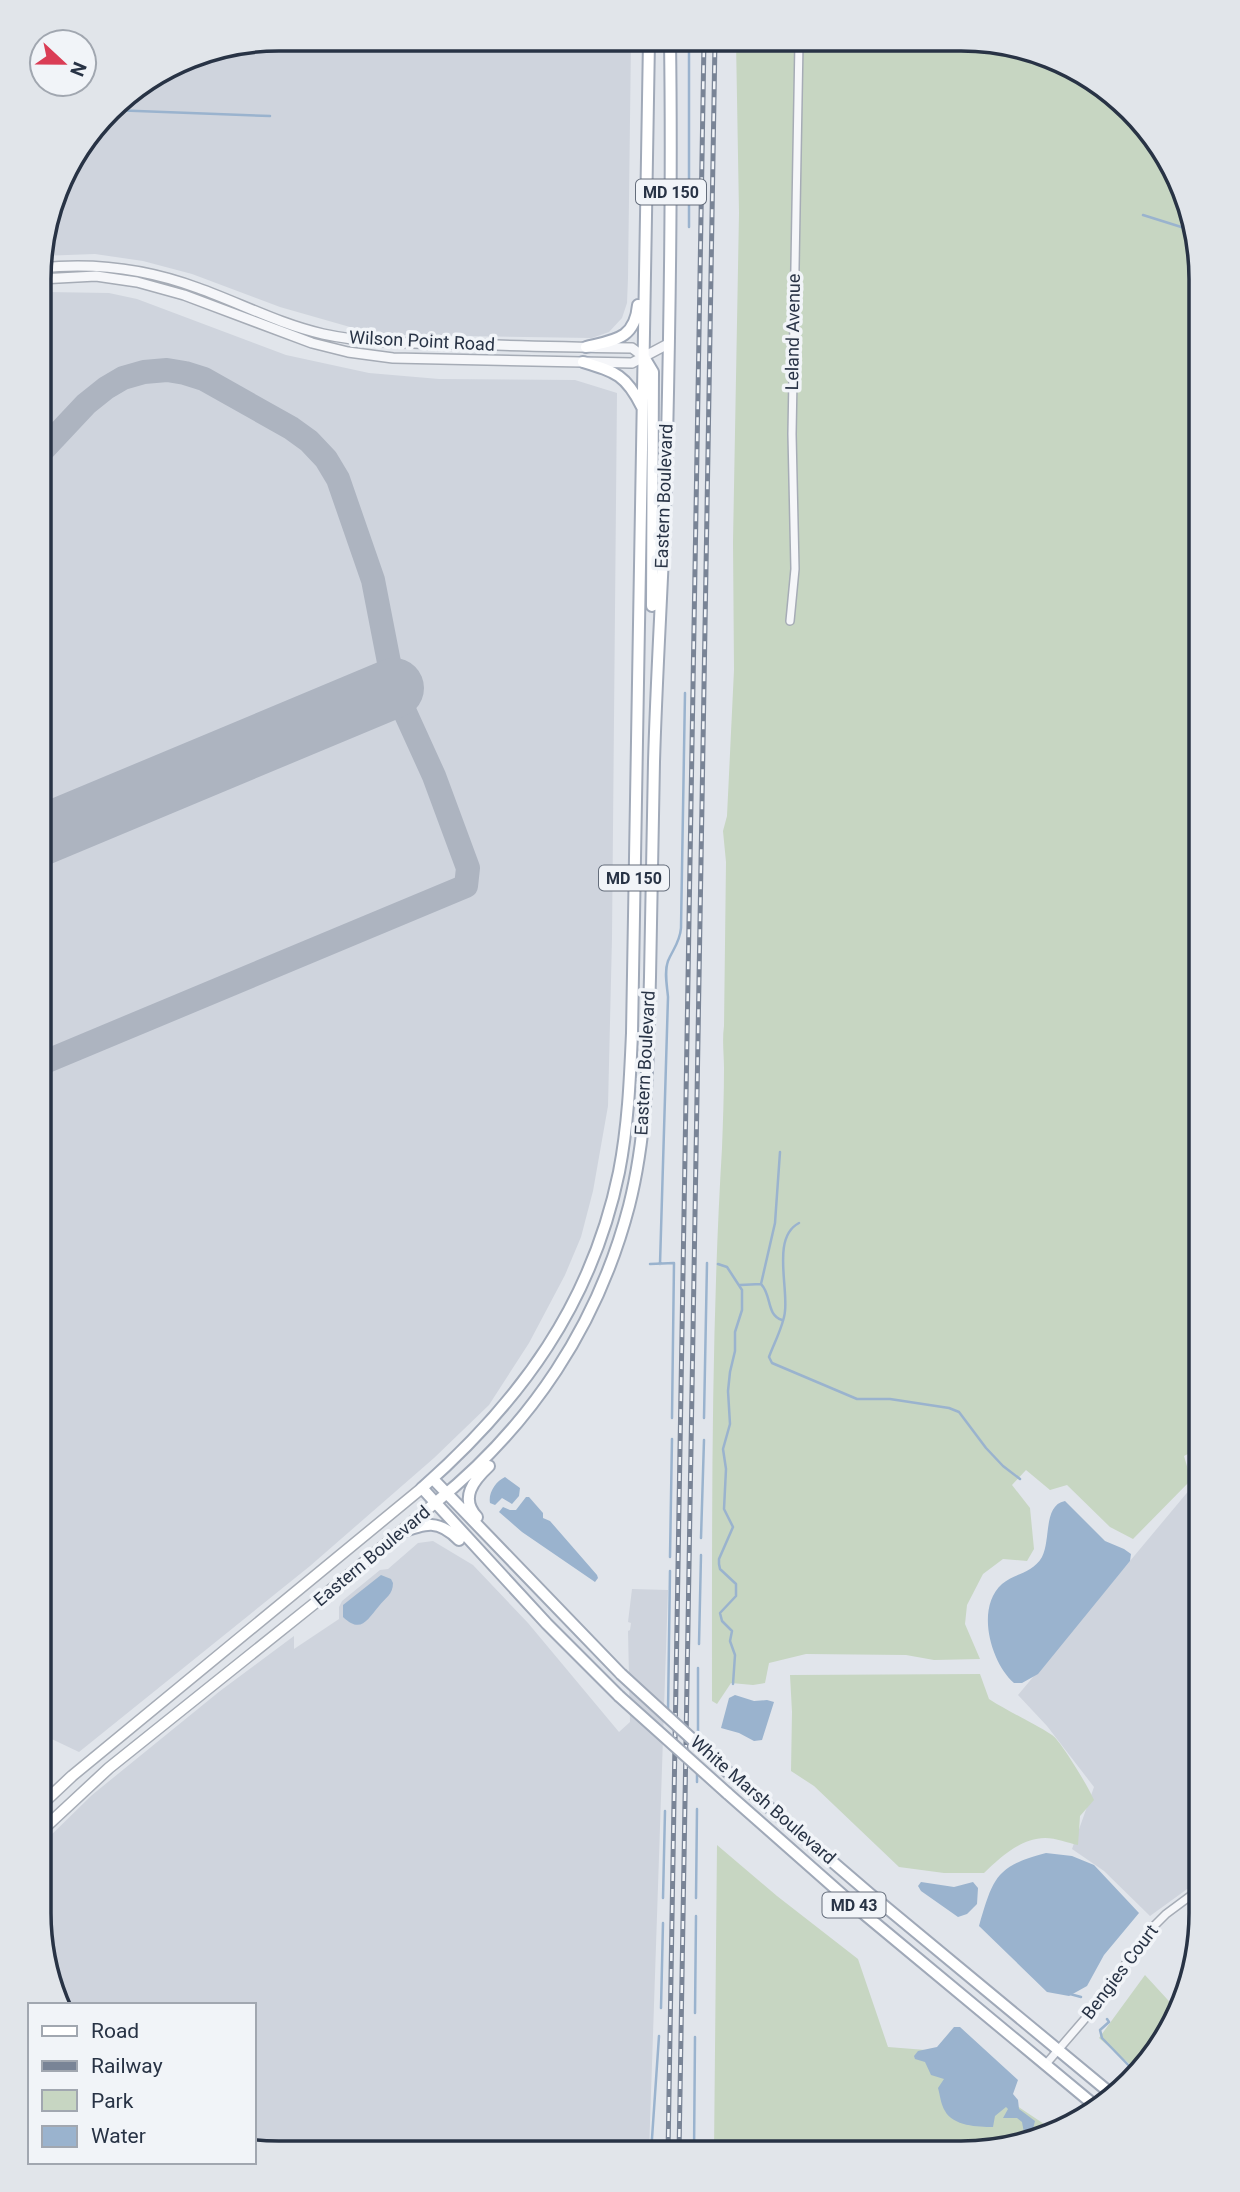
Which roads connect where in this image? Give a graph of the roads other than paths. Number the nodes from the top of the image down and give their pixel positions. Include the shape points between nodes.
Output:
1 (649, 51) edge
2 (670, 51) edge
3 (799, 51) edge
4 (645, 253) junction
5 (52, 267) edge
6 (51, 278) edge
7 (381, 342) junction
8 (393, 343) junction
9 (668, 344) junction
10 (586, 347) junction
11 (381, 356) junction
12 (644, 357) junction
13 (393, 358) junction
14 (583, 362) junction
15 (642, 408) junction
16 (790, 621) dead end
17 (657, 647) junction
18 (498, 1447) junction
19 (433, 1479) junction
20 (422, 1488) junction
21 (447, 1494) junction
22 (435, 1503) junction
23 (400, 1533) junction
24 (492, 1564) junction
25 (526, 1578) junction
26 (51, 1796) edge
27 (51, 1822) edge
28 (1189, 1897) edge
29 (1058, 2050) junction
30 (1046, 2064) junction
31 (1106, 2089) edge
32 (1090, 2101) edge

1 - 4 main road, Eastern Boulevard / MD 150
2 - 9 main road, Eastern Boulevard / MD 150
3 - 16 street, Leland Avenue via 792,434 795,569
4 - 10 main road via 632,327 618,339
4 - 12 main road, Eastern Boulevard / MD 150
5 - 7 street, Wilson Point Road via 137,270 303,328
6 - 11 street, Wilson Point Road via 96,276 137,282 312,343
7 - 8 street, Wilson Point Road
7 - 11 street
8 - 10 street, Wilson Point Road
8 - 13 street
9 - 12 street, Wilson Point Road
9 - 17 main road, Eastern Boulevard / MD 150
10 - 12 street, Wilson Point Road via 632,348
11 - 13 street, Wilson Point Road
12 - 14 street, Wilson Point Road via 632,363
12 - 15 main road, Eastern Boulevard / MD 150
12 - 17 main road via 653,372 652,618
13 - 14 street, Wilson Point Road
14 - 15 main road via 626,380
15 - 19 main road, Eastern Boulevard / MD 150 via 632,1033 619,1173 588,1270 547,1349 495,1419
17 - 18 main road, Eastern Boulevard / MD 150 via 647,1077 636,1177 608,1271 584,1325 548,1385
18 - 21 main road, Eastern Boulevard / MD 150
18 - 25 main road via 493,1461 470,1489 468,1504 522,1564
19 - 20 main road, Eastern Boulevard / MD 150
19 - 21 main road, White Marsh Boulevard / MD 43
20 - 22 main road, White Marsh Boulevard / MD 43
20 - 26 main road, Eastern Boulevard / MD 150
21 - 22 main road, Eastern Boulevard / MD 150
21 - 25 main road, White Marsh Boulevard / MD 43
22 - 23 main road, Eastern Boulevard / MD 150
22 - 24 main road, White Marsh Boulevard / MD 43
23 - 24 main road via 429,1524 443,1527 477,1558
23 - 27 main road, Eastern Boulevard / MD 150 via 108,1768
24 - 30 main road, White Marsh Boulevard / MD 43, bridge via 619,1696 863,1913
25 - 29 main road, White Marsh Boulevard / MD 43, bridge via 729,1773
28 - 29 street, Bengies Court via 1148,1932 1096,2006
29 - 30 street, Bengies Court
29 - 31 main road, White Marsh Boulevard / MD 43
30 - 32 main road, White Marsh Boulevard / MD 43

